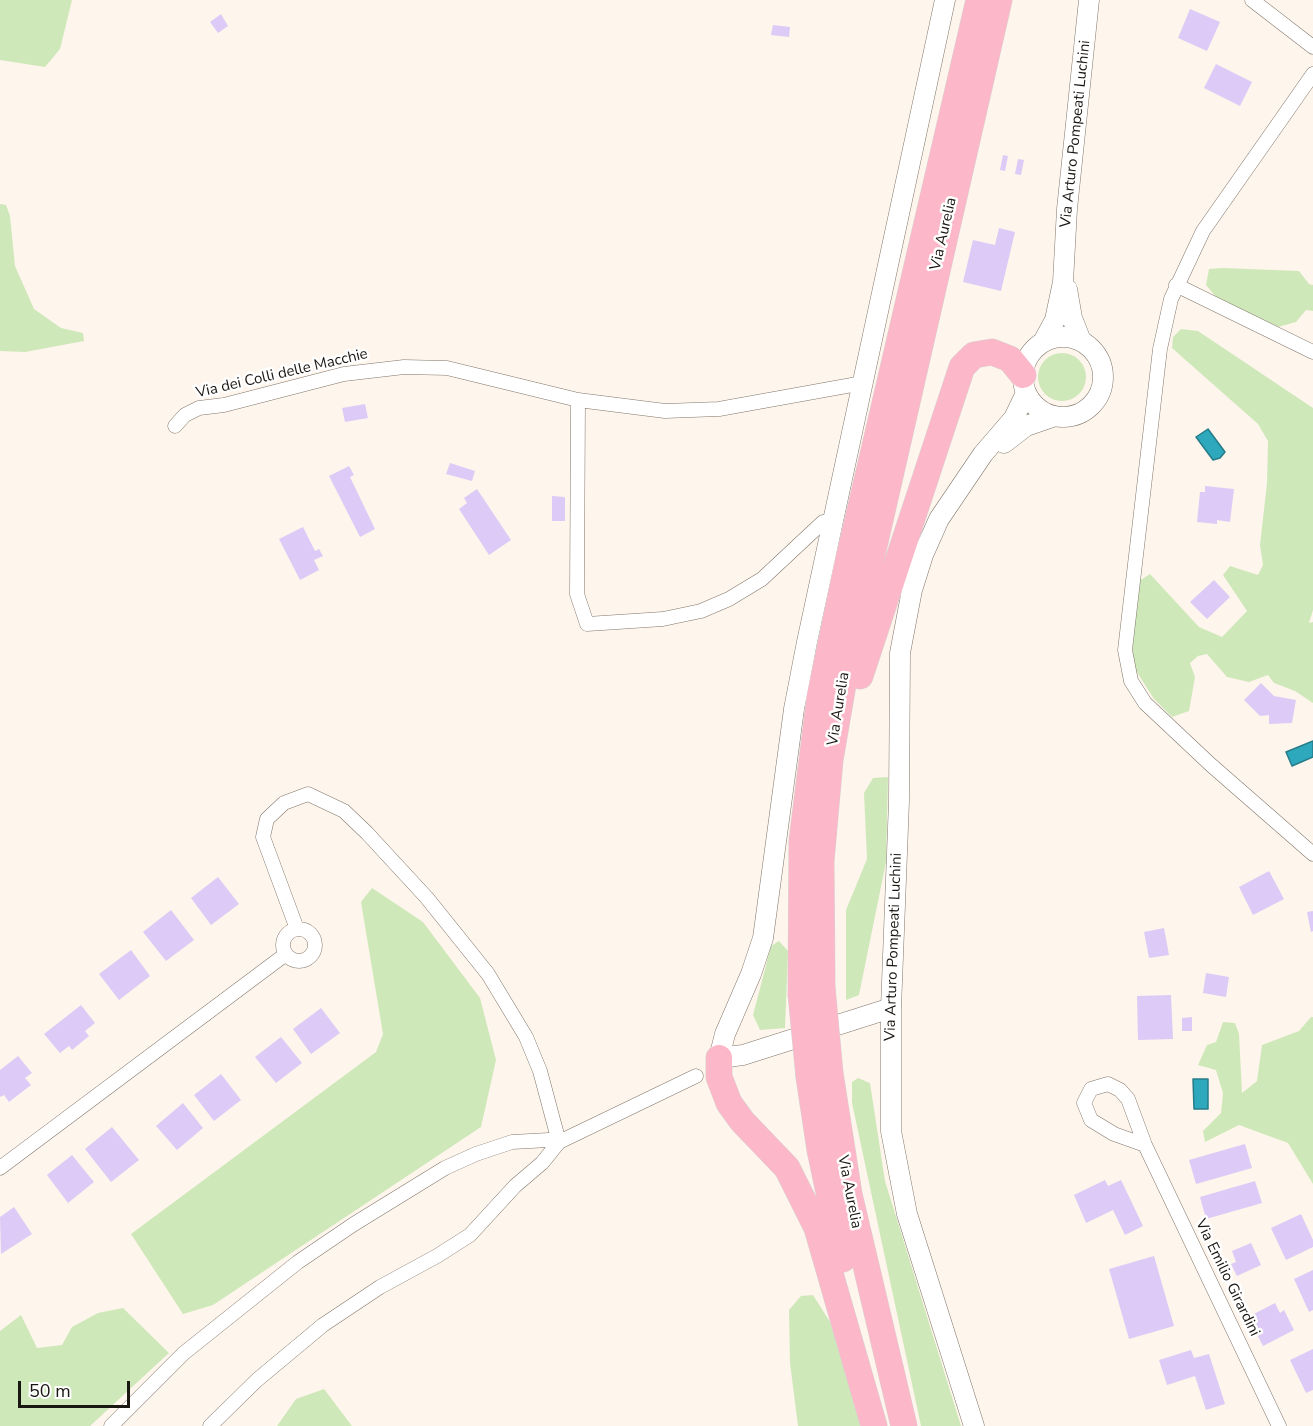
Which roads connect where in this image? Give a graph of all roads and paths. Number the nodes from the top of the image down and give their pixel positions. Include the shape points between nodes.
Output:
1 (945, 0) edge
2 (979, 0) edge
3 (999, 0) edge
4 (1089, 0) edge
5 (1252, 0) edge
6 (1313, 47) edge
7 (1313, 74) edge
8 (1065, 268) junction
9 (1176, 285) junction
10 (1081, 341) junction
11 (1043, 342) junction
12 (1313, 352) edge
13 (863, 383) junction
14 (1024, 384) junction
15 (578, 400) junction
16 (1056, 416) junction
17 (175, 426) dead end
18 (970, 473) junction
19 (833, 522) junction
20 (1313, 854) edge
21 (821, 861) junction
22 (297, 929) junction
23 (286, 954) junction
24 (811, 990) junction
25 (891, 1008) junction
26 (719, 1058) junction
27 (820, 1075) junction
28 (696, 1076) dead end
29 (559, 1142) junction
30 (1145, 1145) junction
31 (0, 1168) edge
32 (111, 1426) edge
33 (210, 1426) edge
34 (874, 1426) edge
35 (882, 1426) edge
36 (904, 1426) edge
37 (974, 1426) edge
38 (1279, 1426) edge

1 - 13 street
2 - 24 highway, Via Aurelia via 820,696 802,841
3 - 21 highway, Via Aurelia via 845,673
4 - 8 street, Via Arturo Pompeati Luchini via 1067,209
5 - 6 street
7 - 9 street via 1203,231
8 - 10 street, Via Arturo Pompeati Luchini via 1069,306
8 - 11 street, Via Arturo Pompeati Luchini via 1059,307
9 - 12 street
9 - 20 street via 1157,367 1125,650 1128,671 1134,688 1152,711
10 - 11 street via 1062,337
10 - 16 street via 1091,348 1102,371 1098,396 1080,413
11 - 14 street via 1029,356
13 - 15 street, Via dei Colli delle Macchie via 699,411 652,411
13 - 19 street
14 - 16 street via 1038,408
14 - 18 street, Via Arturo Pompeati Luchini via 1014,418
14 - 21 highway via 1010,359 992,352 974,355 962,367 864,658
15 - 17 street, Via dei Colli delle Macchie via 447,368 404,367 344,374 200,408 185,415
15 - 19 street via 577,594 587,624 663,619 701,611 762,579 824,522
16 - 18 street, Via Arturo Pompeati Luchini via 1026,426
18 - 25 street, Via Arturo Pompeati Luchini via 939,519 923,555 903,628
19 - 26 street via 794,710 763,938
21 - 24 highway, Via Aurelia
22 - 23 street via 285,938
22 - 23 street via 312,936 314,950 308,958 298,961
22 - 29 street via 263,837 267,819 284,803 308,794 344,811 367,833 427,898 488,974 526,1037 540,1071
23 - 31 street
24 - 27 highway, Via Aurelia, bridge
25 - 26 street via 736,1057
25 - 37 street, Via Arturo Pompeati Luchini via 891,1121 898,1178
26 - 34 highway via 719,1077 729,1103 787,1168 817,1228
27 - 35 highway, Via Aurelia via 828,1191
27 - 36 highway, Via Aurelia
28 - 29 street
29 - 32 street via 512,1142 476,1154 445,1168 354,1224 298,1262 200,1339
29 - 33 street via 470,1235 323,1325 286,1354
30 - 30 street, Via Emilio Girardini via 1123,1092 1108,1084 1091,1089 1084,1103 1091,1120 1114,1134
30 - 38 street, Via Emilio Girardini

